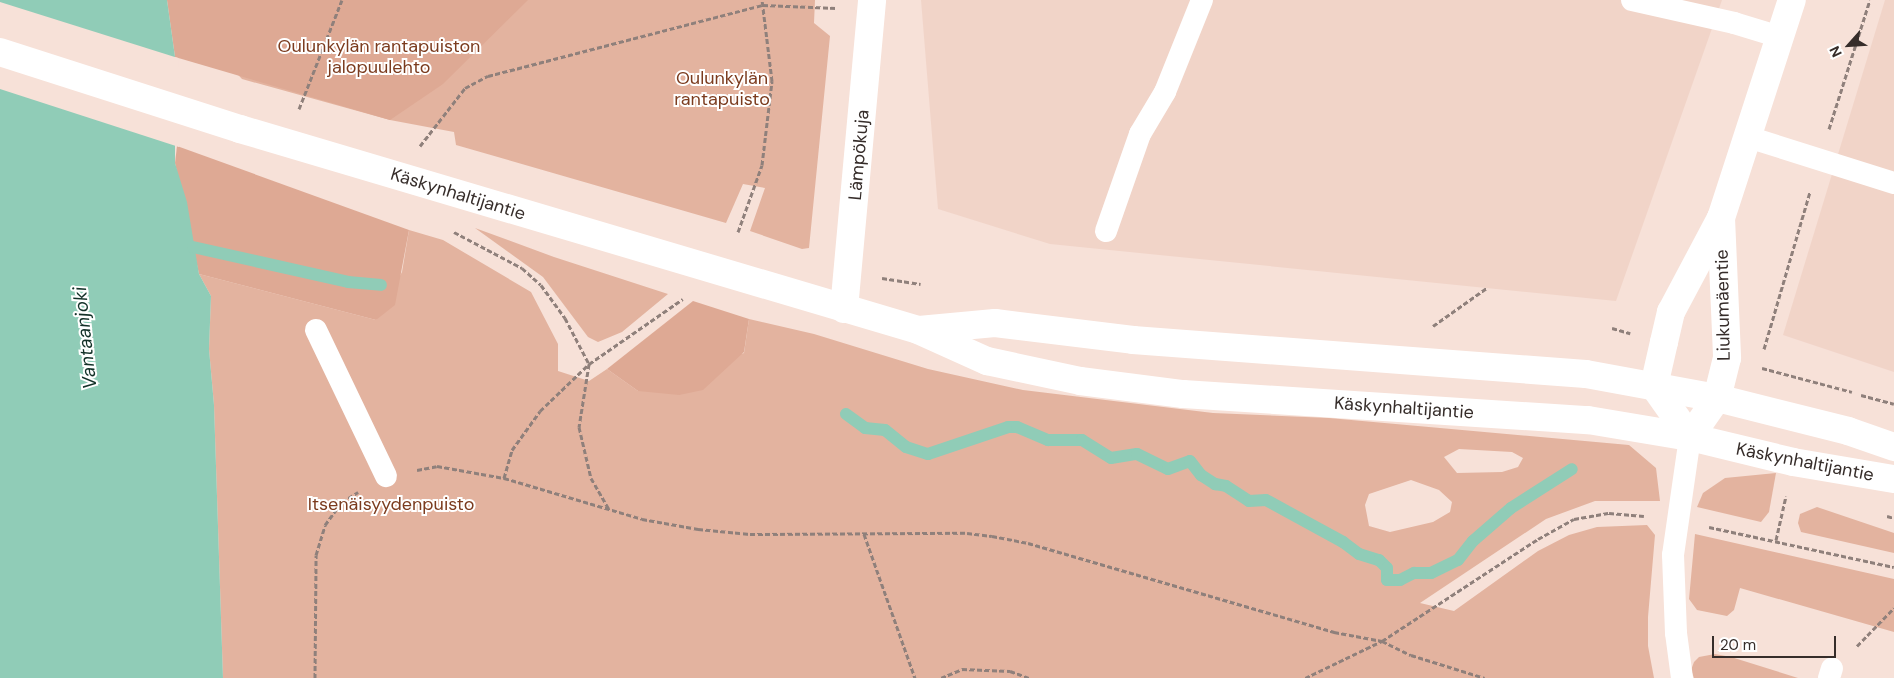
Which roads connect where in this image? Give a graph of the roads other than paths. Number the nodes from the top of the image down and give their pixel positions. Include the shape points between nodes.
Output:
1 (1202, 0) edge
2 (1632, 0) edge
3 (1792, 0) edge
4 (872, 5) edge
5 (1780, 37) junction
6 (0, 52) edge
7 (1748, 137) junction
8 (1894, 183) edge
9 (1721, 218) junction
10 (1106, 231) dead end
11 (844, 309) junction
12 (316, 330) dead end
13 (918, 330) junction
14 (1654, 386) junction
15 (1717, 398) junction
16 (1690, 438) junction
17 (1894, 447) edge
18 (386, 476) dead end
19 (1894, 480) edge
20 (1682, 678) edge

1 - 10 lane via 1165,92 1140,134
2 - 5 lane
3 - 5 main road, Liukumäentie
4 - 11 main road, Lämpökuja
5 - 7 main road, Liukumäentie
6 - 11 main road, Käskynhaltijantie via 240,129
7 - 8 lane
7 - 9 main road, Liukumäentie
9 - 14 main road, Liukumäentie via 1671,312
9 - 15 main road, Liukumäentie via 1728,358
11 - 13 main road, Käskynhaltijantie
12 - 18 lane
13 - 14 main road, Käskynhaltijantie via 995,323 1133,340 1586,374
13 - 16 main road, Käskynhaltijantie via 987,361 1080,381 1183,394 1588,420
14 - 15 main road, Käskynhaltijantie
14 - 16 main road
15 - 16 main road, Liukumäentie
15 - 17 main road, Käskynhaltijantie via 1848,431
16 - 19 main road, Käskynhaltijantie via 1793,462
16 - 20 lane via 1673,555 1676,633

